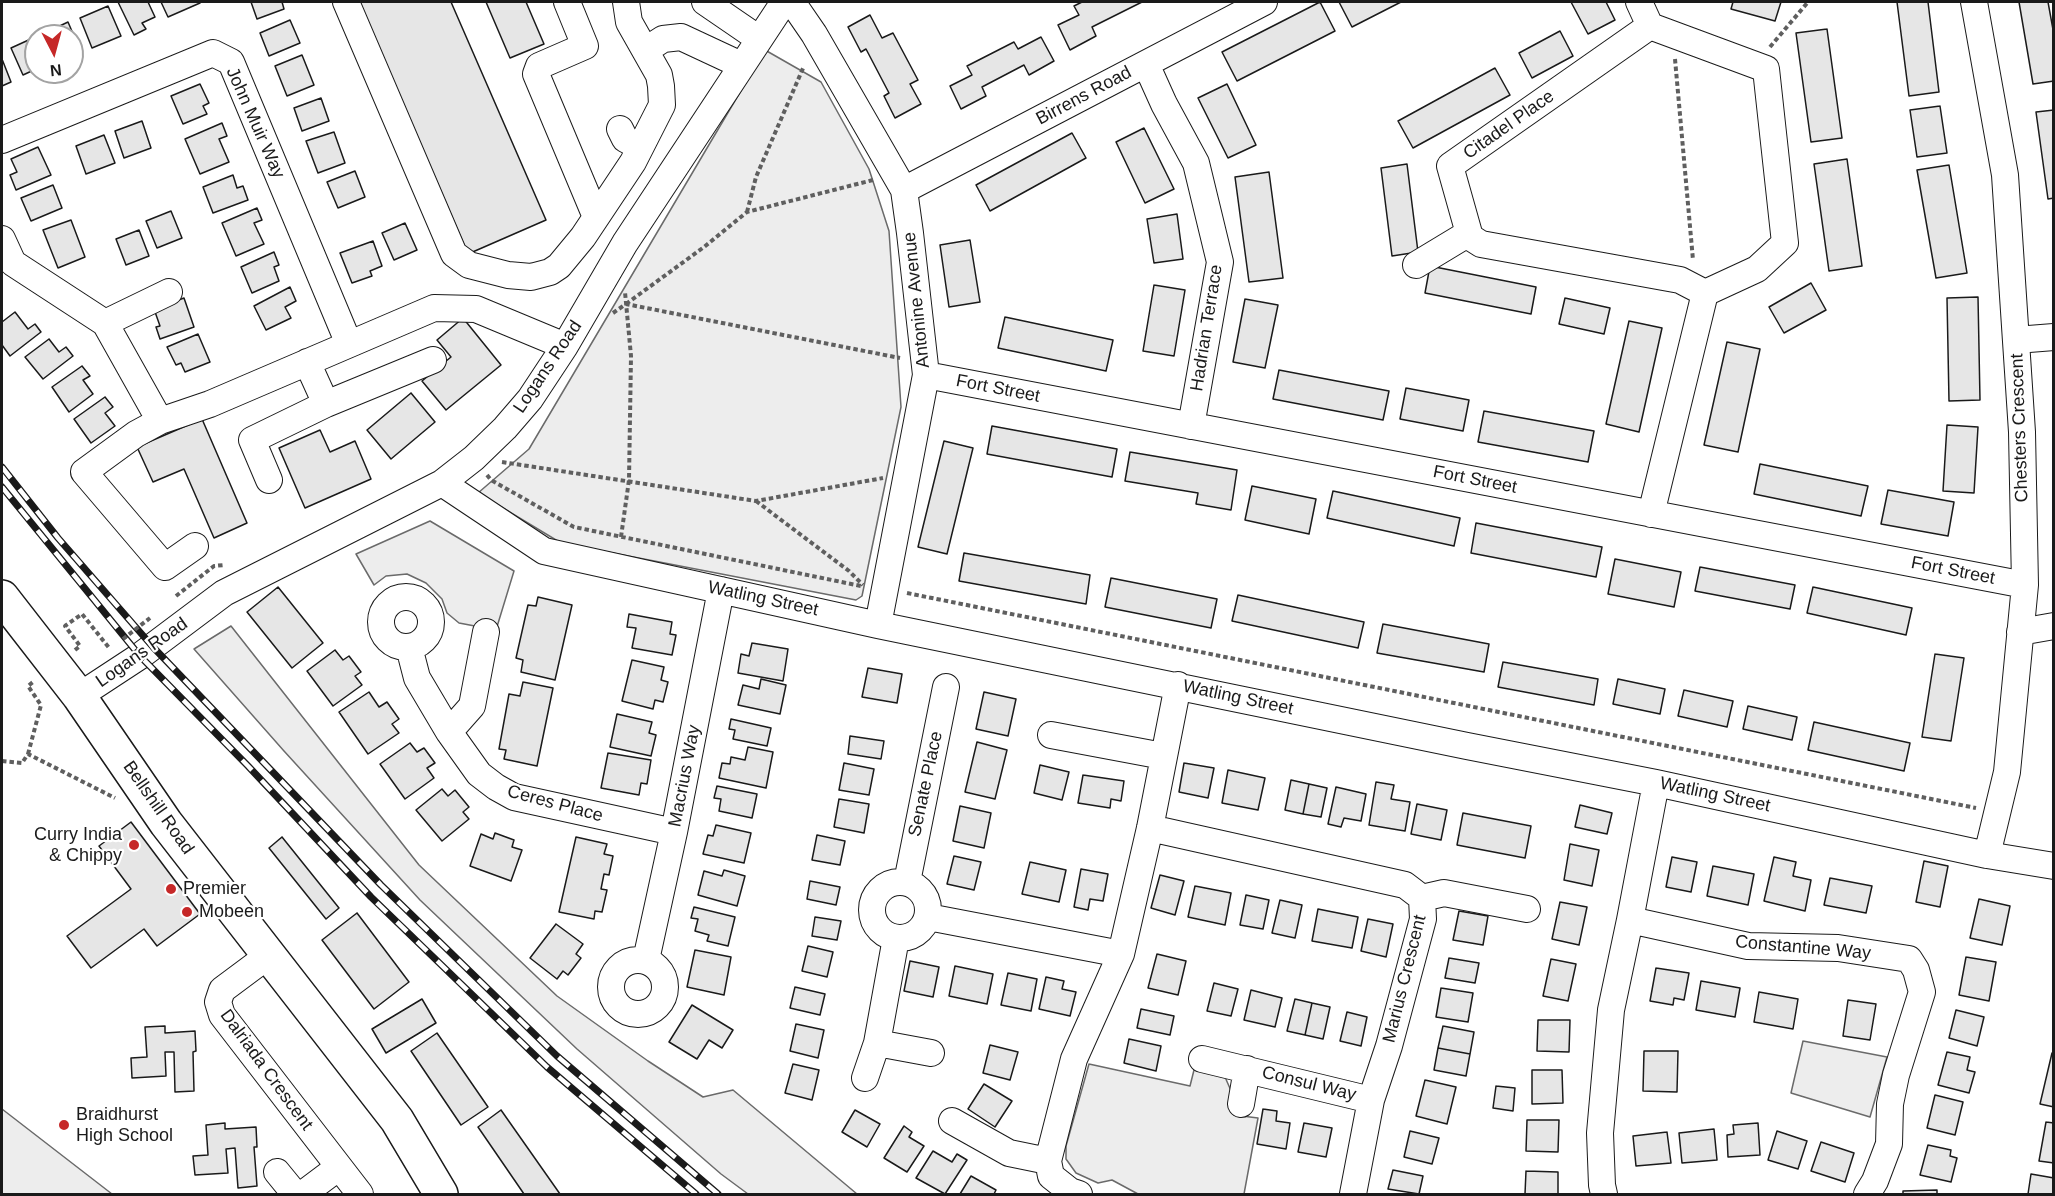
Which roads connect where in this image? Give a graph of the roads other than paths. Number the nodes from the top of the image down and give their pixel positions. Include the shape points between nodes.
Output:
1 (346, 2) edge
2 (567, 2) edge
3 (626, 2) edge
4 (705, 2) edge
5 (784, 2) edge
6 (792, 2) edge
7 (1264, 2) edge
8 (1639, 2) edge
9 (1974, 2) edge
10 (1661, 30) junction
11 (759, 39) junction
12 (646, 51) junction
13 (1146, 64) junction
14 (741, 65) junction
15 (620, 129) dead end
16 (2, 140) edge
17 (640, 147) junction
18 (899, 182) junction
19 (596, 218) junction
20 (1469, 233) junction
21 (2, 240) edge
22 (1416, 265) dead end
23 (169, 292) dead end
24 (1705, 293) junction
25 (105, 323) junction
26 (2054, 337) edge
27 (2016, 340) junction
28 (349, 344) junction
29 (565, 346) junction
30 (433, 360) dead end
31 (307, 362) junction
32 (925, 369) junction
33 (326, 404) junction
34 (160, 421) junction
35 (1191, 426) junction
36 (269, 480) dead end
37 (442, 483) junction
38 (1651, 514) junction
39 (195, 546) dead end
40 (2025, 585) junction
41 (721, 590) junction
42 (2, 597) edge
43 (878, 625) junction
44 (2054, 626) edge
45 (486, 632) dead end
46 (2020, 632) junction
47 (409, 647) dead end
48 (1178, 685) junction
49 (946, 687) dead end
50 (80, 696) junction
51 (449, 732) junction
52 (1051, 735) dead end
53 (1163, 756) junction
54 (1656, 783) junction
55 (1150, 828) junction
56 (674, 832) junction
57 (1987, 855) junction
58 (2054, 866) edge
59 (907, 882) junction
60 (1422, 898) junction
61 (1527, 909) dead end
62 (928, 917) junction
63 (1630, 920) junction
64 (896, 938) junction
65 (1121, 954) junction
66 (268, 955) junction
67 (646, 960) dead end
68 (877, 1043) junction
69 (931, 1053) dead end
70 (1202, 1059) dead end
71 (1247, 1069) junction
72 (865, 1078) dead end
73 (1371, 1100) junction
74 (1241, 1104) dead end
75 (952, 1121) dead end
76 (1048, 1161) junction
77 (339, 1167) junction
78 (277, 1172) dead end
79 (295, 1194) edge
80 (303, 1194) edge
81 (360, 1194) edge
82 (441, 1194) edge
83 (1079, 1194) edge
84 (1353, 1194) edge
85 (1604, 1194) edge
86 (1867, 1194) edge

1 - 19 street via 457,257 469,265 508,275 543,274 559,266
2 - 19 street via 585,46 539,66 536,74
3 - 12 street via 629,22
4 - 11 street
5 - 11 street, Logans Road
6 - 18 street, Antonine Avenue
7 - 13 street, Birrens Road
8 - 10 street
9 - 27 street, Chesters Crescent via 2005,175
10 - 20 street, Citadel Place via 1450,166
10 - 24 street via 1766,69 1785,243 1757,269
11 - 14 street, Logans Road
12 - 14 street via 663,39 681,37
12 - 17 street via 659,75 662,105
13 - 18 street, Birrens Road
13 - 35 street, Hadrian Terrace via 1196,163 1220,262
14 - 29 street, Logans Road via 625,243
15 - 17 street via 625,139
16 - 28 street, John Muir Way via 213,53 231,62
17 - 19 street
18 - 32 street, Antonine Avenue via 910,233
20 - 22 street
20 - 24 street via 1481,244 1680,280
21 - 25 street via 13,263
23 - 25 street
24 - 38 street
25 - 34 street
26 - 27 street
27 - 40 street, Chesters Crescent
28 - 29 street via 434,308 476,309
28 - 31 street
29 - 37 street, Logans Road via 530,399 505,428
30 - 33 street
31 - 33 street
31 - 34 street
32 - 35 street, Fort Street
32 - 43 street, Antonine Avenue
33 - 36 street via 252,440
34 - 39 street via 84,472 165,567
35 - 38 street, Fort Street
37 - 41 street, Watling Street via 544,551
37 - 50 street, Logans Road via 224,593
38 - 40 street, Fort Street
40 - 46 street, Chesters Crescent
41 - 43 street, Watling Street
41 - 56 street, Macrius Way
42 - 50 main road, Bellshill Road
43 - 48 street, Watling Street
44 - 46 street
45 - 51 street via 472,706
46 - 57 street, Chesters Crescent via 2007,772
47 - 51 street, Ceres Place via 417,678
48 - 53 street
48 - 54 street, Watling Street
49 - 59 street, Senate Place
50 - 66 main road, Bellshill Road via 166,823
51 - 56 street, Ceres Place via 479,774 514,796
52 - 53 street
53 - 55 street
54 - 57 street, Watling Street
54 - 63 street
55 - 60 street, Marius Crescent via 1405,885
55 - 65 street
56 - 67 street, Macrius Way
57 - 58 street, Watling Street
59 - 62 street via 927,899
59 - 64 street via 888,884 872,904 874,923 887,936
60 - 61 street via 1444,893
60 - 73 street, Marius Crescent via 1423,919
62 - 64 street via 912,936
62 - 65 street
63 - 85 street via 1611,1010 1600,1133
63 - 86 street, Constantine Way via 1748,946 1838,948 1909,959 1922,992 1896,1075 1890,1104 1889,1144
64 - 68 street
65 - 76 street via 1074,1059
66 - 77 street, Dalriada Crescent via 222,990 218,1002 222,1015
66 - 82 main road, Bellshill Road via 397,1120
68 - 69 street
68 - 72 street
70 - 71 street, Consul Way
71 - 73 street, Consul Way
71 - 74 street, Consul Way
73 - 84 street, Marius Crescent
75 - 76 street via 1009,1153
76 - 83 street via 1051,1176
77 - 80 street
77 - 81 street, Dalriada Crescent
78 - 79 street

